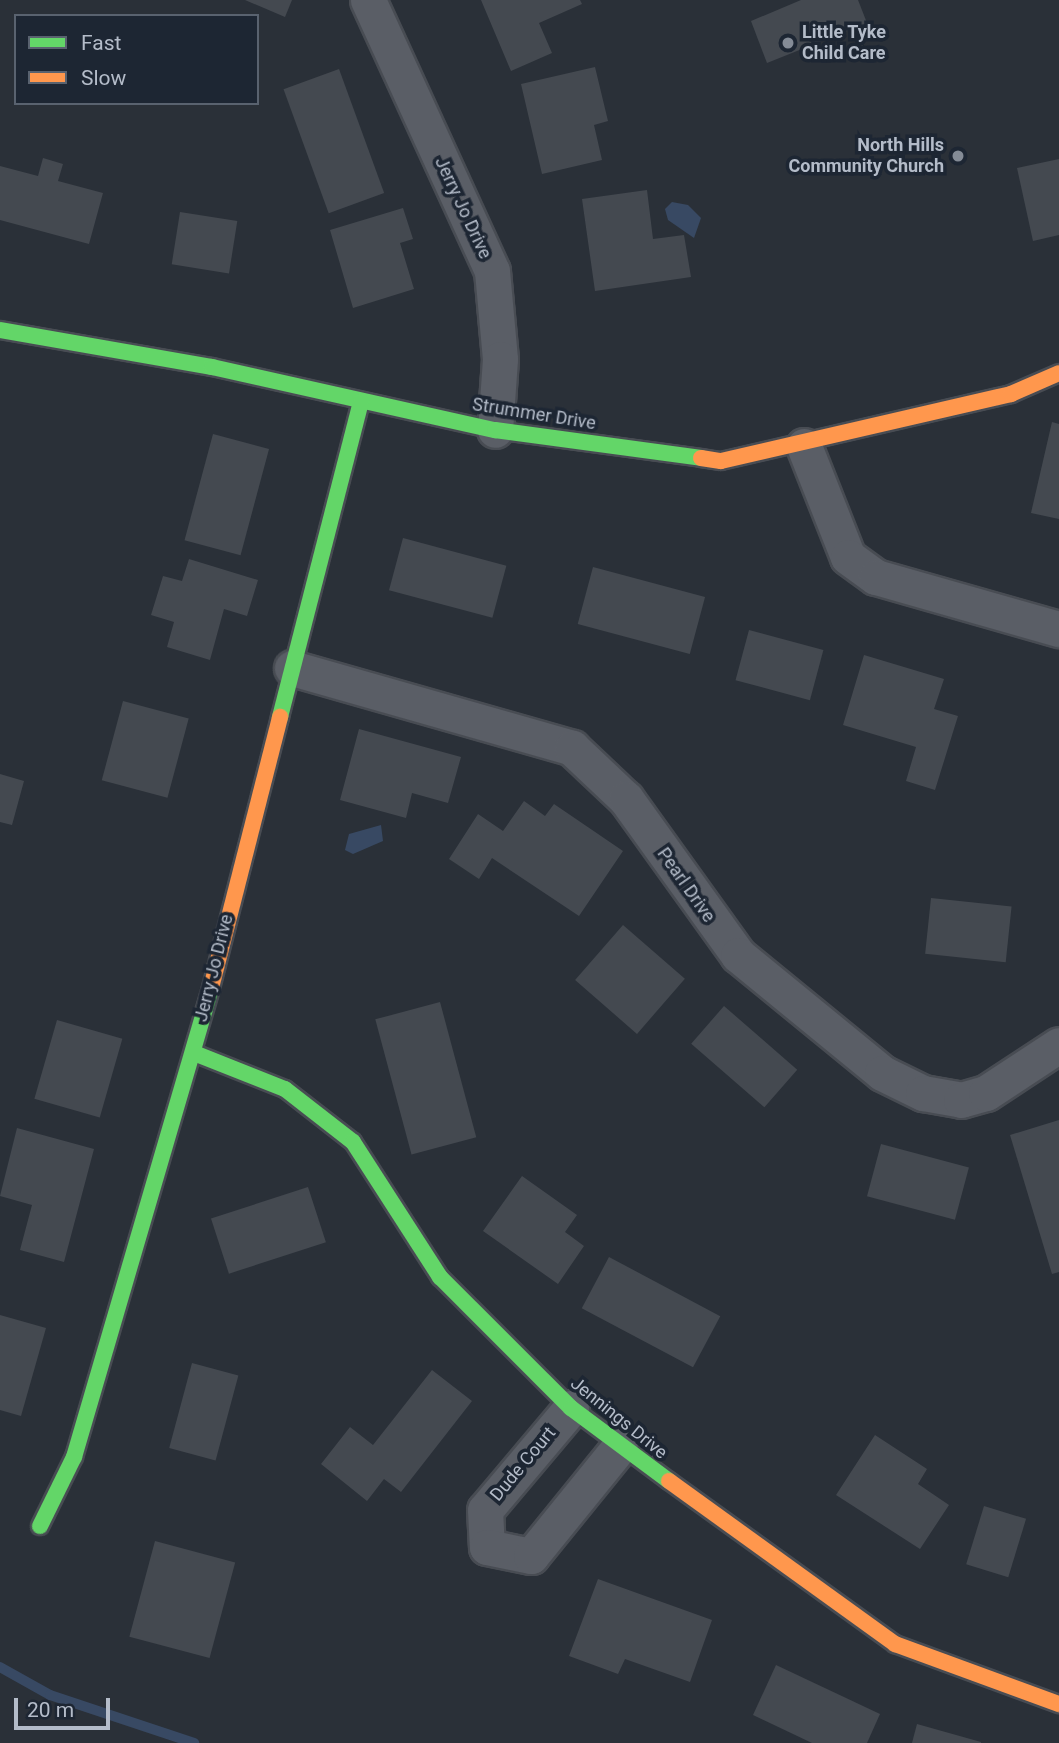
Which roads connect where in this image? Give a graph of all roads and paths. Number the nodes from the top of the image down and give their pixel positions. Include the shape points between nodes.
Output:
1 (368, 0) edge
2 (0, 330) edge
3 (1059, 373) edge
4 (361, 402) junction
5 (495, 430) junction
6 (804, 446) junction
7 (1059, 629) edge
8 (292, 668) junction
9 (1059, 1045) edge
10 (194, 1053) junction
11 (571, 1408) junction
12 (620, 1446) junction
13 (40, 1526) dead end
14 (1059, 1704) edge

1 - 5 street, Jerry Jo Drive via 492,271 500,359
2 - 4 street, Strummer Drive via 212,367
3 - 6 street, Strummer Drive via 1011,394
4 - 5 street, Strummer Drive
4 - 8 street, Jerry Jo Drive
5 - 6 street, Strummer Drive via 721,461
6 - 7 street via 848,557 876,577
8 - 9 street, Pearl Drive via 572,748 626,799 738,955 882,1073 923,1093 961,1100 986,1093
8 - 10 street, Jerry Jo Drive
10 - 11 street, Jennings Drive via 285,1089 354,1142 440,1277
10 - 13 street, Jerry Jo Drive via 74,1457
11 - 12 street, Jennings Drive
11 - 12 street, Dude Court via 485,1510 487,1547 531,1556
12 - 14 street, Jennings Drive via 895,1644 962,1674

